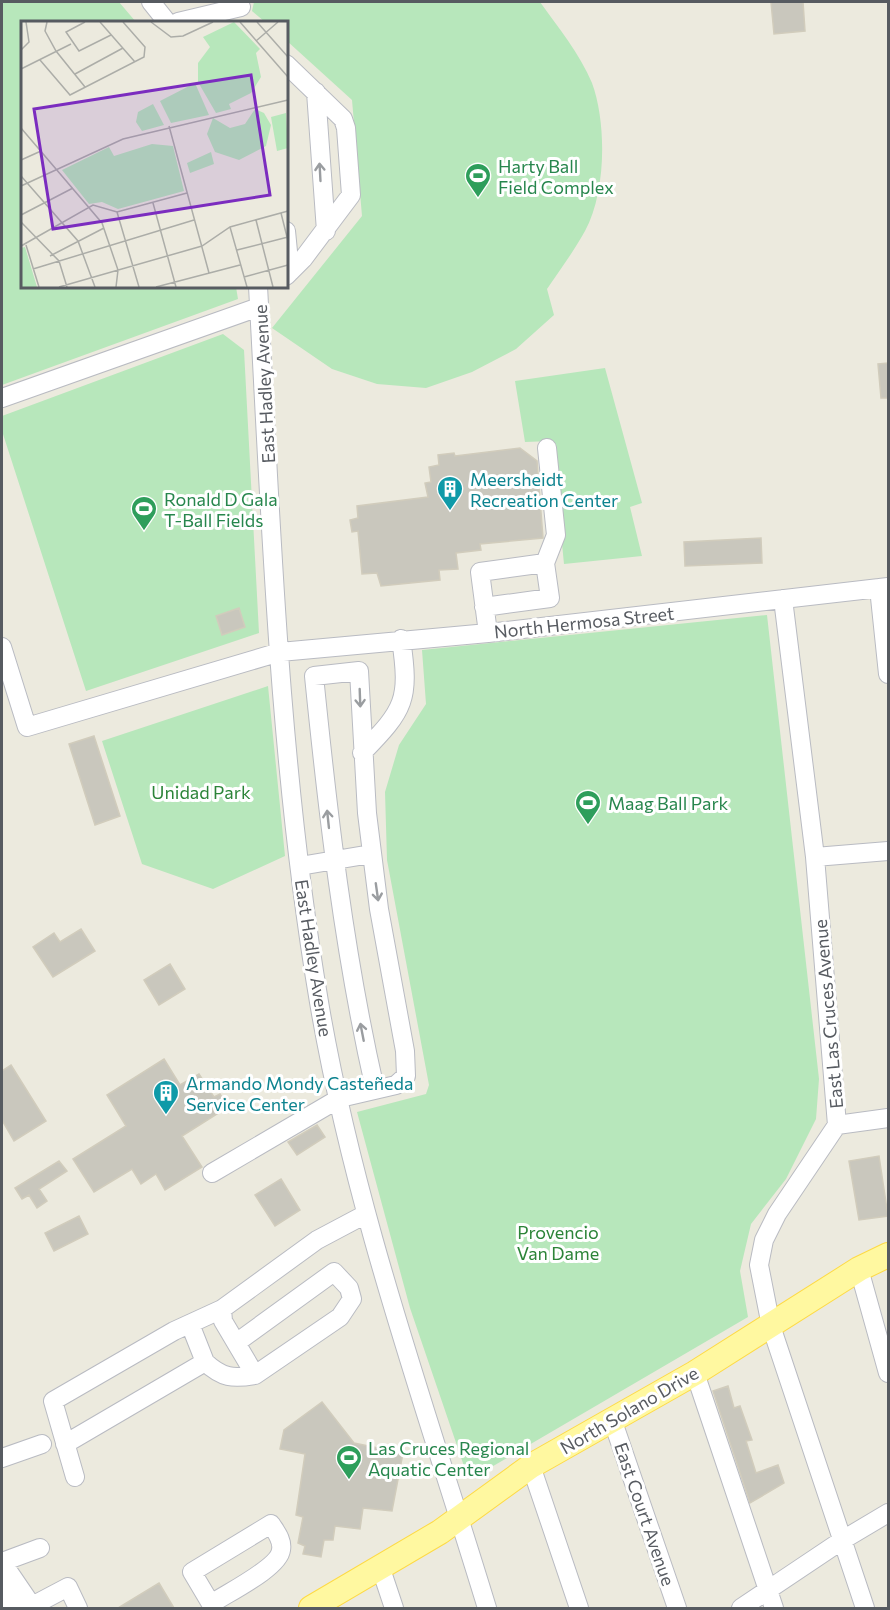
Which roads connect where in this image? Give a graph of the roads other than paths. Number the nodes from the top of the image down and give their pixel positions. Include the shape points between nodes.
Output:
1 (151, 2) edge
2 (241, 10) edge
3 (185, 18) edge
4 (288, 66) edge
5 (316, 92) junction
6 (326, 231) junction
7 (288, 274) edge
8 (258, 288) edge
9 (259, 307) junction
10 (2, 398) edge
11 (547, 448) dead end
12 (545, 563) junction
13 (884, 588) edge
14 (783, 599) junction
15 (484, 606) junction
16 (488, 633) junction
17 (401, 639) junction
18 (356, 644) junction
19 (2, 647) edge
20 (280, 652) junction
21 (359, 670) junction
22 (888, 674) edge
23 (363, 753) junction
24 (888, 851) edge
25 (372, 854) junction
26 (815, 857) junction
27 (334, 860) junction
28 (300, 866) junction
29 (375, 1089) junction
30 (340, 1098) junction
31 (888, 1118) edge
32 (837, 1125) junction
33 (212, 1173) dead end
34 (366, 1214) junction
35 (888, 1255) edge
36 (859, 1269) junction
37 (222, 1309) junction
38 (190, 1324) junction
39 (771, 1326) junction
40 (237, 1343) junction
41 (205, 1362) junction
42 (695, 1373) junction
43 (888, 1373) edge
44 (255, 1375) junction
45 (612, 1419) junction
46 (42, 1444) dead end
47 (65, 1444) junction
48 (2, 1458) edge
49 (531, 1466) junction
50 (75, 1477) dead end
51 (888, 1513) edge
52 (459, 1516) junction
53 (841, 1541) junction
54 (40, 1548) dead end
55 (2, 1562) edge
56 (380, 1566) junction
57 (2, 1586) edge
58 (768, 1591) junction
59 (233, 1600) edge
60 (33, 1607) edge
61 (14, 1608) edge
62 (78, 1608) edge
63 (311, 1608) edge
64 (394, 1608) edge
65 (487, 1608) edge
66 (579, 1608) edge
67 (677, 1608) edge
68 (741, 1608) edge
69 (774, 1608) edge
70 (865, 1608) edge

1 - 3 street
2 - 3 street
4 - 5 street
6 -> 5 street
5 - 6 street via 337,112 346,128 351,195
6 - 7 street
8 - 9 street, East Hadley Avenue
9 - 10 street
9 - 20 street, East Hadley Avenue
11 - 12 street via 556,535
12 - 15 street via 480,572
12 - 15 street via 550,598
13 - 14 street, North Hermosa Street
13 - 22 street
14 - 16 street, North Hermosa Street
14 - 26 street, East Las Cruces Avenue
15 - 16 street
16 - 17 street, North Hermosa Street
17 - 18 street, North Hermosa Street
17 - 23 street via 406,677 404,700 387,728
18 - 20 street, North Hermosa Street
18 - 21 street
19 - 20 street, North Hermosa Street via 27,727
20 - 28 street, East Hadley Avenue
21 -> 23 street
27 -> 21 street via 314,676
23 - 25 street
24 - 26 street
25 - 27 street
25 -> 29 street via 406,1065 402,1082
26 - 32 street, East Las Cruces Avenue
27 - 28 street
29 -> 27 street
28 - 30 street, East Hadley Avenue via 319,1004
29 - 30 street
30 - 33 street
30 - 34 street, East Hadley Avenue
31 - 32 street
32 - 39 street, East Las Cruces Avenue via 764,1240 759,1265
34 - 37 street via 317,1240
34 - 52 street, East Hadley Avenue
35 - 36 main road, North Solano Drive
36 - 39 main road, North Solano Drive
36 - 43 street
37 - 38 street
37 - 40 street via 223,1321
38 - 41 street
38 - 47 street via 52,1401
39 - 42 main road, North Solano Drive
39 - 53 street, East Las Cruces Avenue
40 - 44 street
40 - 44 street via 334,1272 349,1288 352,1299 340,1317
41 - 44 street via 218,1374 233,1379
41 - 47 street
42 - 45 main road, North Solano Drive
42 - 58 street
45 - 49 main road, North Solano Drive
45 - 67 street, East Court Avenue
46 - 48 street
47 - 50 street
49 - 52 main road, North Solano Drive
49 - 66 street
51 - 53 street
52 - 56 main road, North Solano Drive via 440,1532
52 - 65 street, East Hadley Avenue
53 - 58 street
53 - 70 street, East Las Cruces Avenue
54 - 55 street
55 - 60 street
56 - 63 main road, North Solano Drive
56 - 64 street
57 - 61 street
58 - 68 street
58 - 69 street
59 - 59 street via 274,1563 281,1551 280,1538 271,1524 192,1572 211,1604
60 - 62 street via 68,1587

